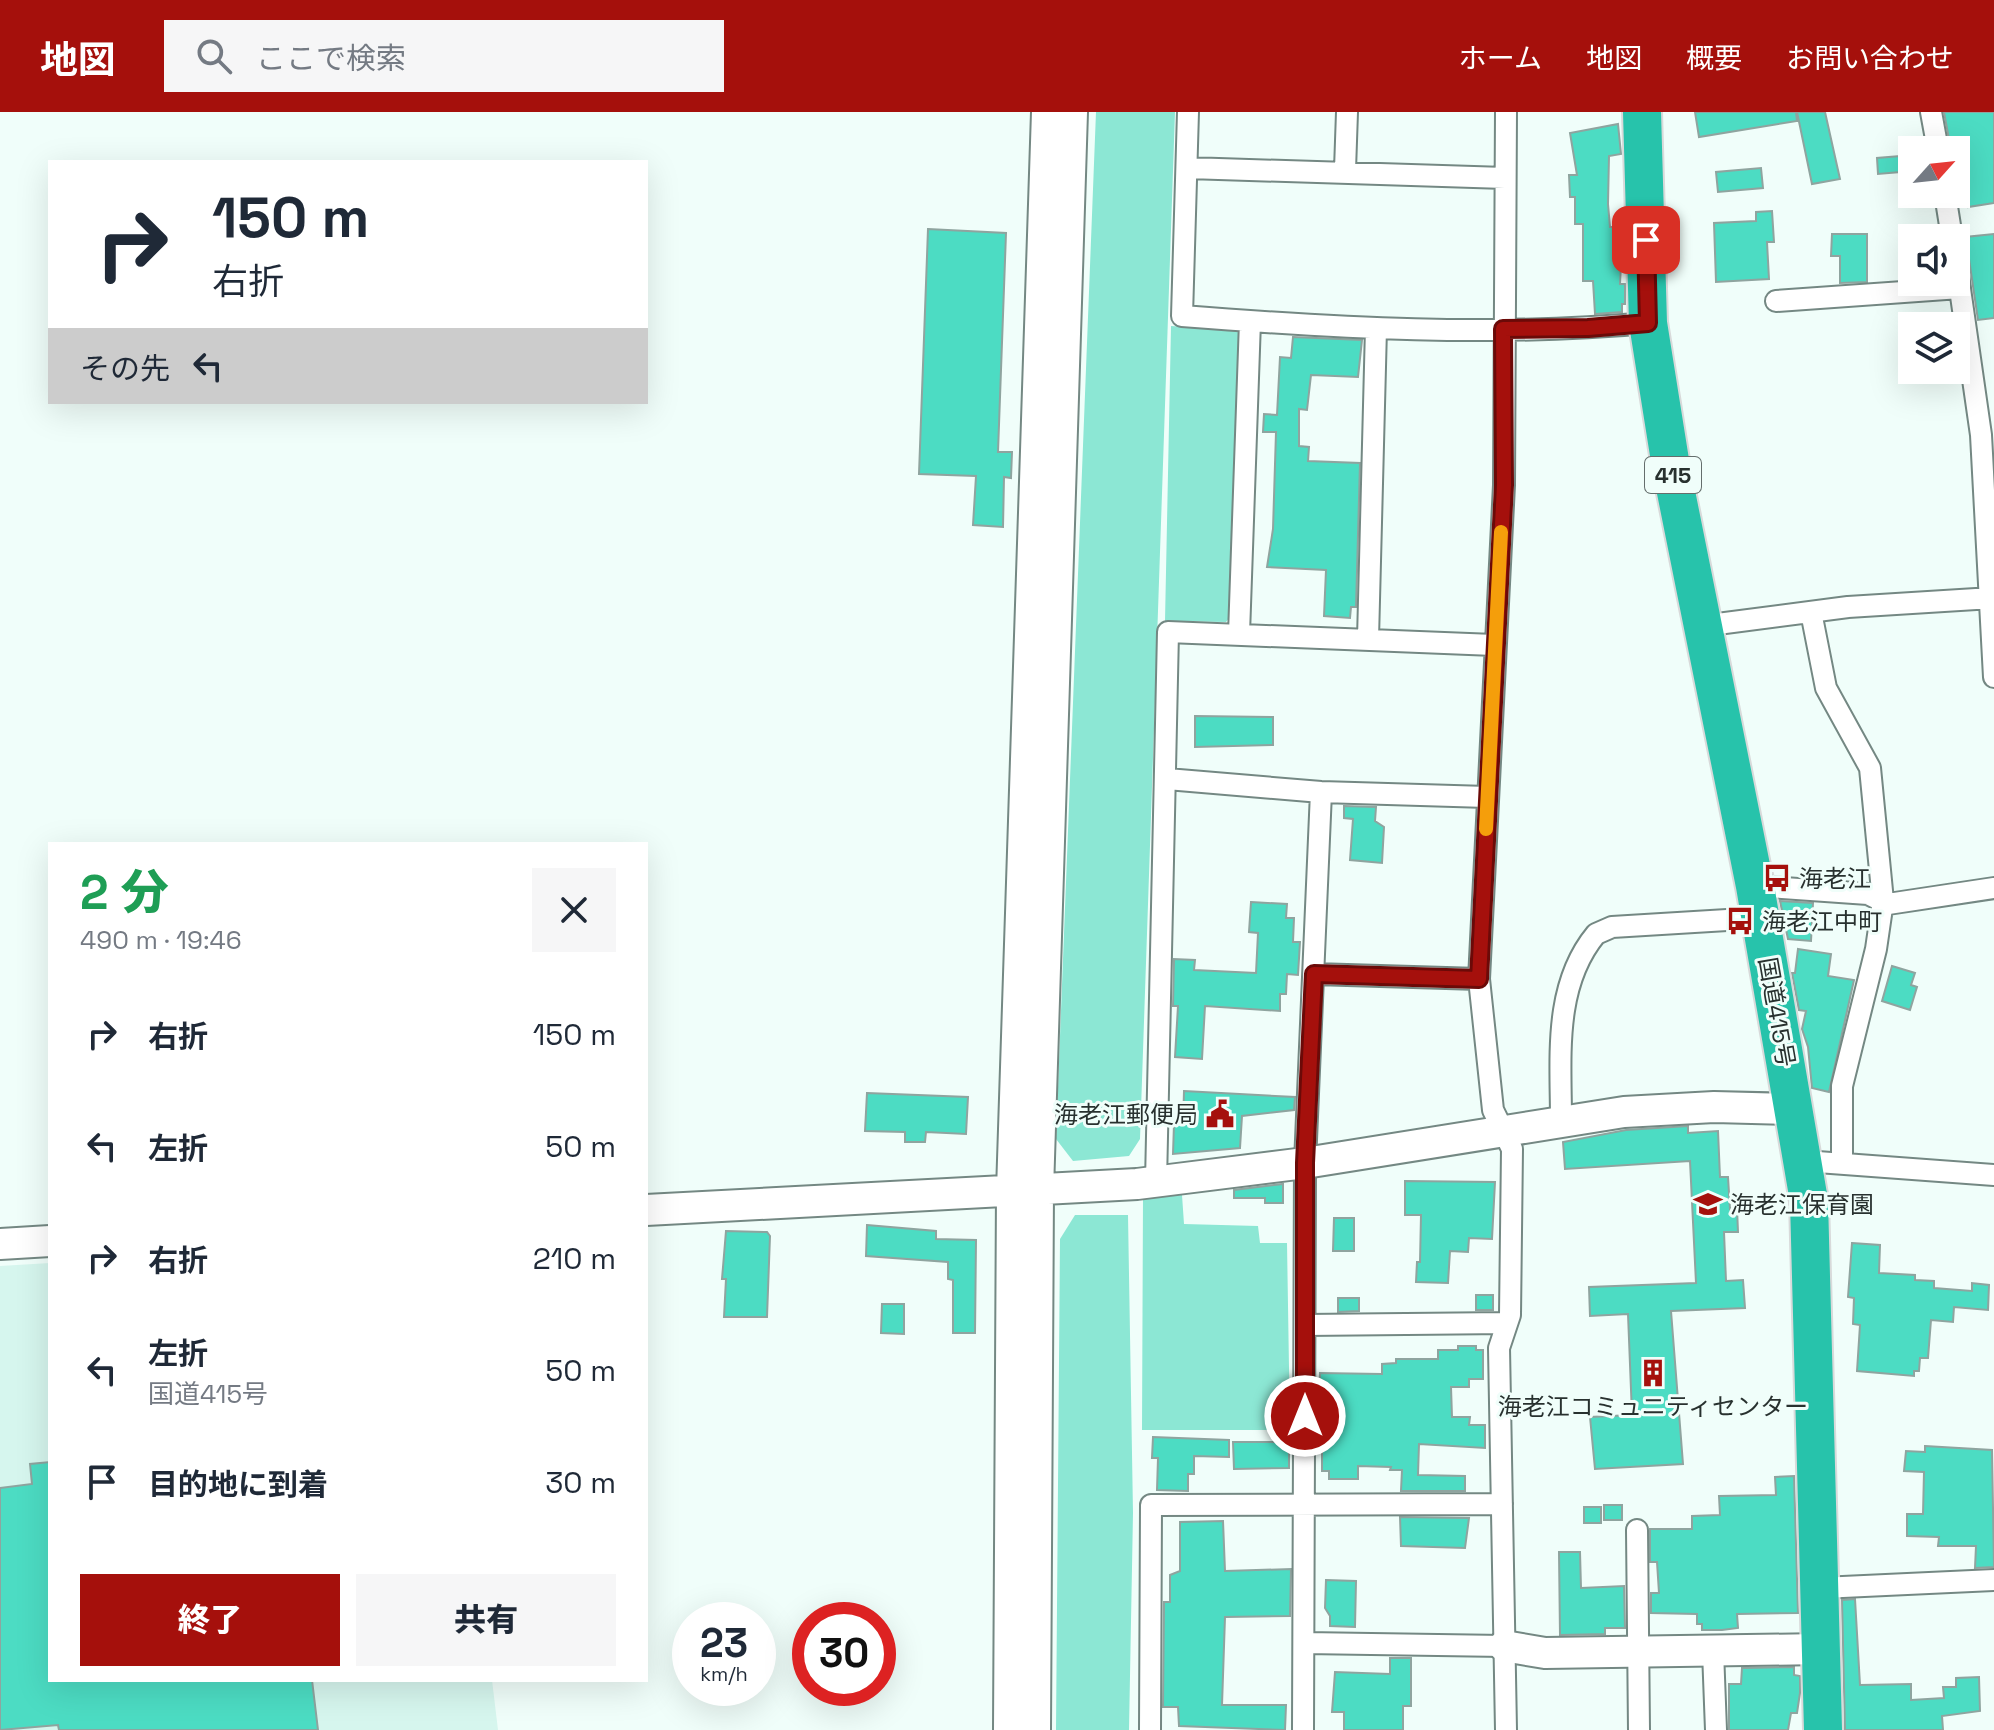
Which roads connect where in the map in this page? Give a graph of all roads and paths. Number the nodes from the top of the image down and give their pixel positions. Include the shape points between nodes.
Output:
1 (1047, 112) edge
2 (1072, 112) edge
3 (1188, 112) edge
4 (1347, 112) edge
5 (1506, 112) edge
6 (1642, 112) edge
7 (1931, 112) edge
8 (1935, 136) edge
9 (1188, 168) junction
10 (1345, 170) junction
11 (1505, 178) junction
12 (1898, 292) edge
13 (1961, 296) edge
14 (1776, 301) dead end
15 (1250, 321) junction
16 (1648, 323) junction
17 (1376, 328) junction
18 (1516, 328) junction
19 (1992, 598) edge
20 (1811, 612) junction
21 (1702, 626) junction
22 (1239, 634) junction
23 (1368, 639) junction
24 (1494, 645) junction
25 (1994, 677) edge
26 (1167, 779) junction
27 (1321, 792) junction
28 (1487, 797) junction
29 (1994, 888) edge
30 (1883, 901) junction
31 (1758, 902) junction
32 (1314, 974) junction
33 (1479, 979) junction
34 (1795, 1109) junction
35 (1561, 1121) junction
36 (1504, 1130) junction
37 (1804, 1161) junction
38 (1842, 1162) junction
39 (1305, 1163) junction
40 (1994, 1175) edge
41 (1156, 1182) junction
42 (1025, 1190) junction
43 (648, 1210) edge
44 (48, 1241) edge
45 (0, 1244) edge
46 (1507, 1323) junction
47 (1305, 1325) junction
48 (1502, 1504) junction
49 (1305, 1507) junction
50 (1637, 1530) dead end
51 (1994, 1580) edge
52 (1821, 1588) junction
53 (1305, 1643) junction
54 (1515, 1648) junction
55 (1822, 1649) junction
56 (1713, 1651) junction
57 (1639, 1652) junction
58 (1009, 1730) edge
59 (1035, 1730) edge
60 (1150, 1730) edge
61 (1303, 1730) edge
62 (1506, 1730) edge
63 (1639, 1730) edge
64 (1716, 1730) edge
65 (1823, 1730) edge

1 - 42 street
2 - 42 street
3 - 9 street
4 - 10 street
5 - 11 street
6 - 16 highway, 国道415号 / 415
7 - 8 street
9 - 10 street
9 - 15 street via 1182,316
10 - 11 street
11 - 18 street
12 - 14 street
13 - 19 street via 1981,435
15 - 17 street
15 - 22 street
16 - 18 street
16 - 21 highway, 国道415号 / 415
17 - 18 street
17 - 23 street
18 - 24 street
19 - 20 street
19 - 25 street
20 - 21 street
20 - 30 street via 1826,688 1870,768
21 - 31 highway, 国道415号 / 415
22 - 23 street
22 - 26 street via 1168,632
23 - 24 street
24 - 28 street
26 - 27 street
26 - 41 street
27 - 28 street
27 - 32 street
28 - 33 street
29 - 30 street
30 - 31 street via 1868,894
30 - 38 street via 1842,1086
31 - 34 highway, 国道415号 / 415
31 - 35 street via 1596,934 1567,989 1561,1019
32 - 33 street
32 - 39 street
33 - 36 street via 1493,1110
34 - 35 street via 1714,1107
34 - 37 highway, 国道415号 / 415
35 - 36 street
36 - 39 street
36 - 46 street via 1512,1149
37 - 38 street
37 - 52 highway, 国道415号 / 415
38 - 40 street
39 - 41 street
39 - 47 street
41 - 42 street
42 - 43 street
42 - 58 street
42 - 59 street
44 - 45 street
46 - 47 street
46 - 48 street via 1499,1348
47 - 49 street
48 - 49 street
48 - 54 street
49 - 53 street
49 - 60 street via 1151,1505
50 - 57 street
51 - 52 street
52 - 55 highway, 国道415号 / 415
53 - 54 street
53 - 61 street
54 - 57 street via 1545,1653
54 - 62 street
55 - 56 street
55 - 65 highway, 国道415号 / 415
56 - 57 street
56 - 64 street
57 - 63 street

